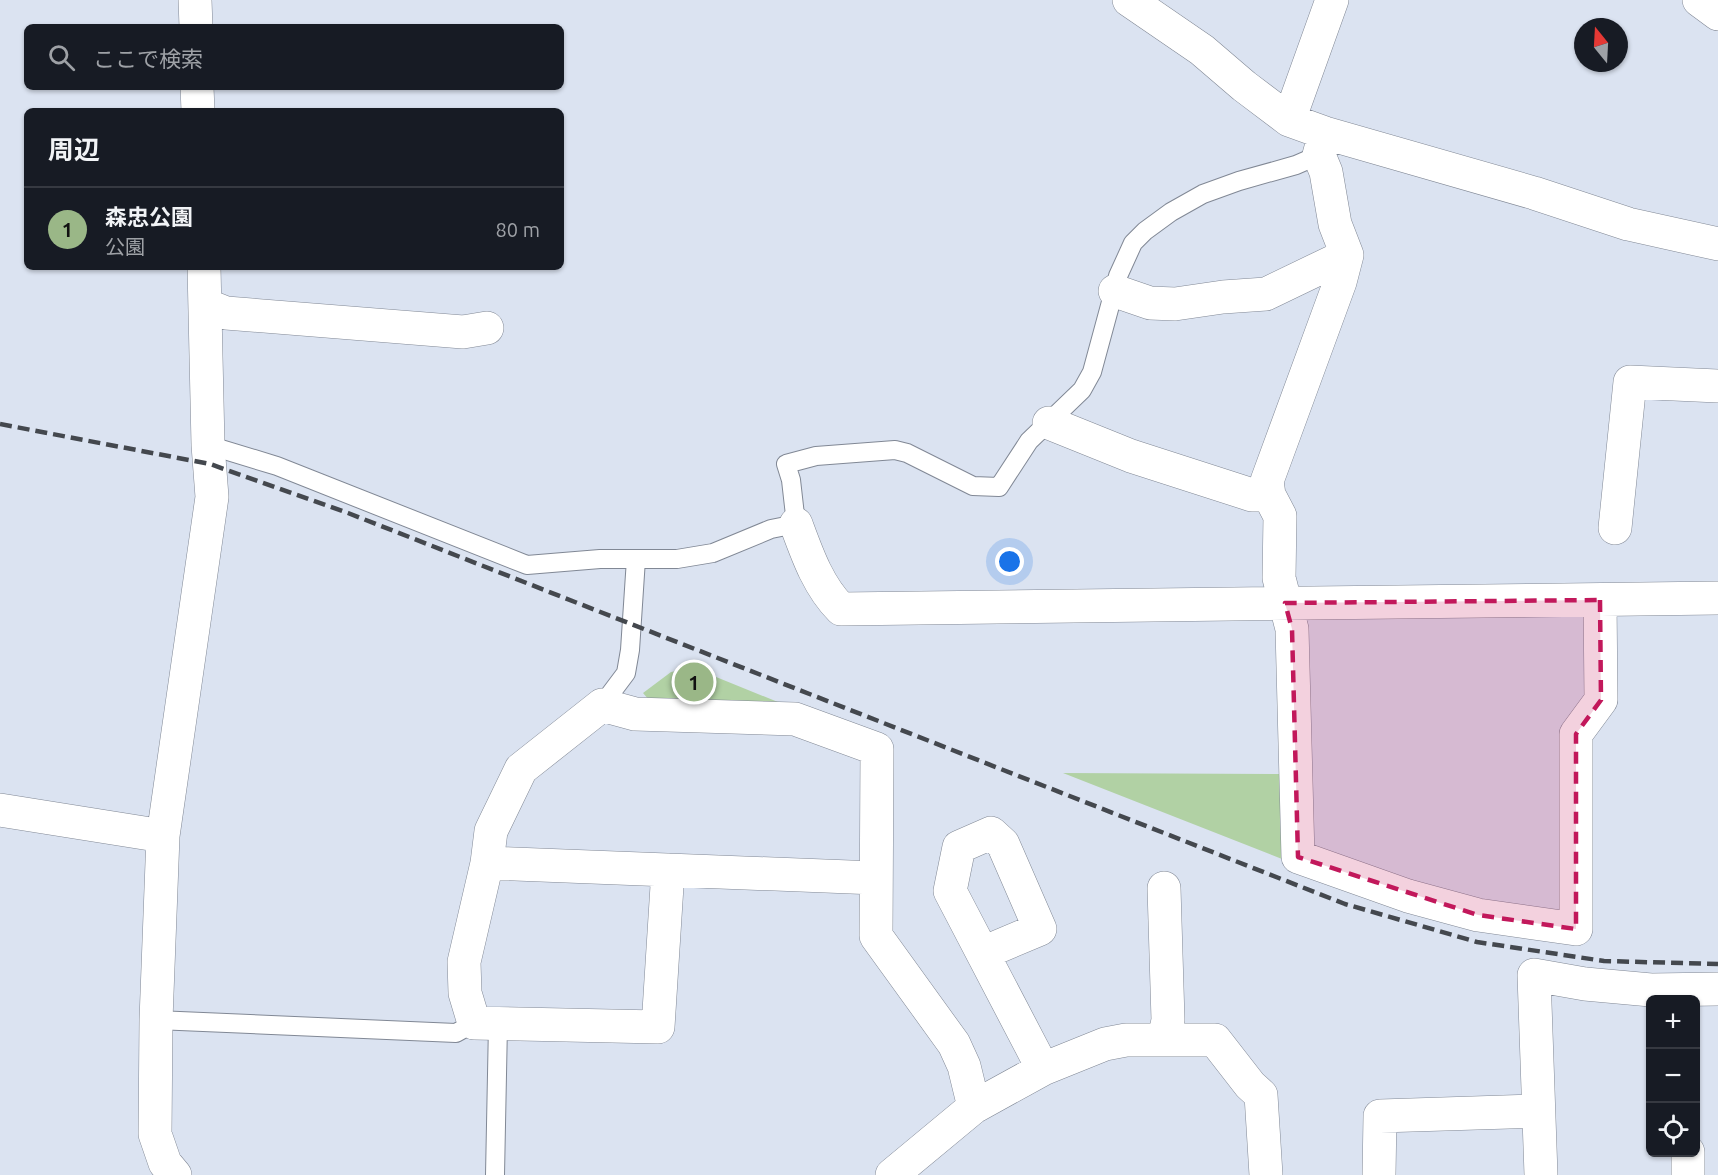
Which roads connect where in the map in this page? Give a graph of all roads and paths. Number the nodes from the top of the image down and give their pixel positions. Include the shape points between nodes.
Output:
1 (195, 0) edge
2 (1128, 0) edge
3 (1332, 0) edge
4 (1699, 0) edge
5 (1718, 14) edge
6 (196, 24) edge
7 (197, 90) edge
8 (198, 108) edge
9 (1289, 120) junction
10 (1322, 144) junction
11 (1718, 244) edge
12 (1347, 255) junction
13 (204, 270) edge
14 (1115, 291) junction
15 (206, 304) junction
16 (487, 328) dead end
17 (1718, 386) edge
18 (1048, 423) junction
19 (208, 445) junction
20 (1269, 495) junction
21 (796, 524) junction
22 (1615, 528) dead end
23 (636, 559) junction
24 (1718, 598) edge
25 (1600, 600) junction
26 (1286, 603) junction
27 (602, 705) junction
28 (0, 810) edge
29 (163, 836) junction
30 (487, 863) junction
31 (668, 870) junction
32 (876, 878) junction
33 (1164, 888) dead end
34 (983, 953) dead end
35 (1718, 989) edge
36 (1683, 994) edge
37 (156, 1020) junction
38 (486, 1024) junction
39 (1164, 1040) junction
40 (1043, 1069) junction
41 (974, 1107) junction
42 (1538, 1111) junction
43 (1688, 1157) edge
44 (175, 1175) edge
45 (495, 1175) edge
46 (892, 1175) edge
47 (1266, 1175) edge
48 (1379, 1175) edge
49 (1541, 1175) edge
50 (1688, 1175) edge

1 - 6 street
2 - 9 street via 1202,50
3 - 9 street
4 - 5 street
7 - 8 street
9 - 10 street
10 - 11 street via 1534,194 1628,224
10 - 12 street via 1335,224
10 - 14 lane via 1296,165 1212,191 1171,212 1133,243
12 - 14 street via 1266,294 1175,304 1150,303
12 - 20 street via 1268,481
13 - 15 street
14 - 18 lane via 1092,372 1082,390
15 - 16 street via 226,313 463,332
15 - 19 street
17 - 22 street via 1630,382
18 - 20 street via 1131,456 1252,495
18 - 21 lane via 1029,441 999,487 973,486 895,450 816,456 786,464
19 - 23 lane via 277,466 527,565
19 - 29 street via 210,519
20 - 26 street via 1281,516 1279,578
21 - 23 lane via 771,529 713,553 677,559
21 - 26 street via 811,564 841,609
23 - 27 lane via 626,673
24 - 25 street
25 - 26 street
25 - 26 street via 1601,700 1576,734 1576,928 1478,915 1408,896 1298,857 1292,629
27 - 30 street via 521,769 491,831
27 - 32 street via 634,714 795,719 877,750
28 - 29 street
29 - 37 street
30 - 31 street
30 - 38 street via 464,962 465,993
31 - 32 street
31 - 38 street via 658,1027
32 - 41 street via 876,936 954,1044
33 - 39 street via 1168,1020
34 - 40 street
35 - 36 street
36 - 42 street via 1534,975
37 - 38 lane via 456,1033
37 - 44 street via 155,1134 165,1163
38 - 45 lane
39 - 40 street via 1105,1044
39 - 47 street via 1215,1040 1261,1095
40 - 41 street
41 - 46 street
42 - 48 street via 1380,1116
42 - 49 street
43 - 50 street

